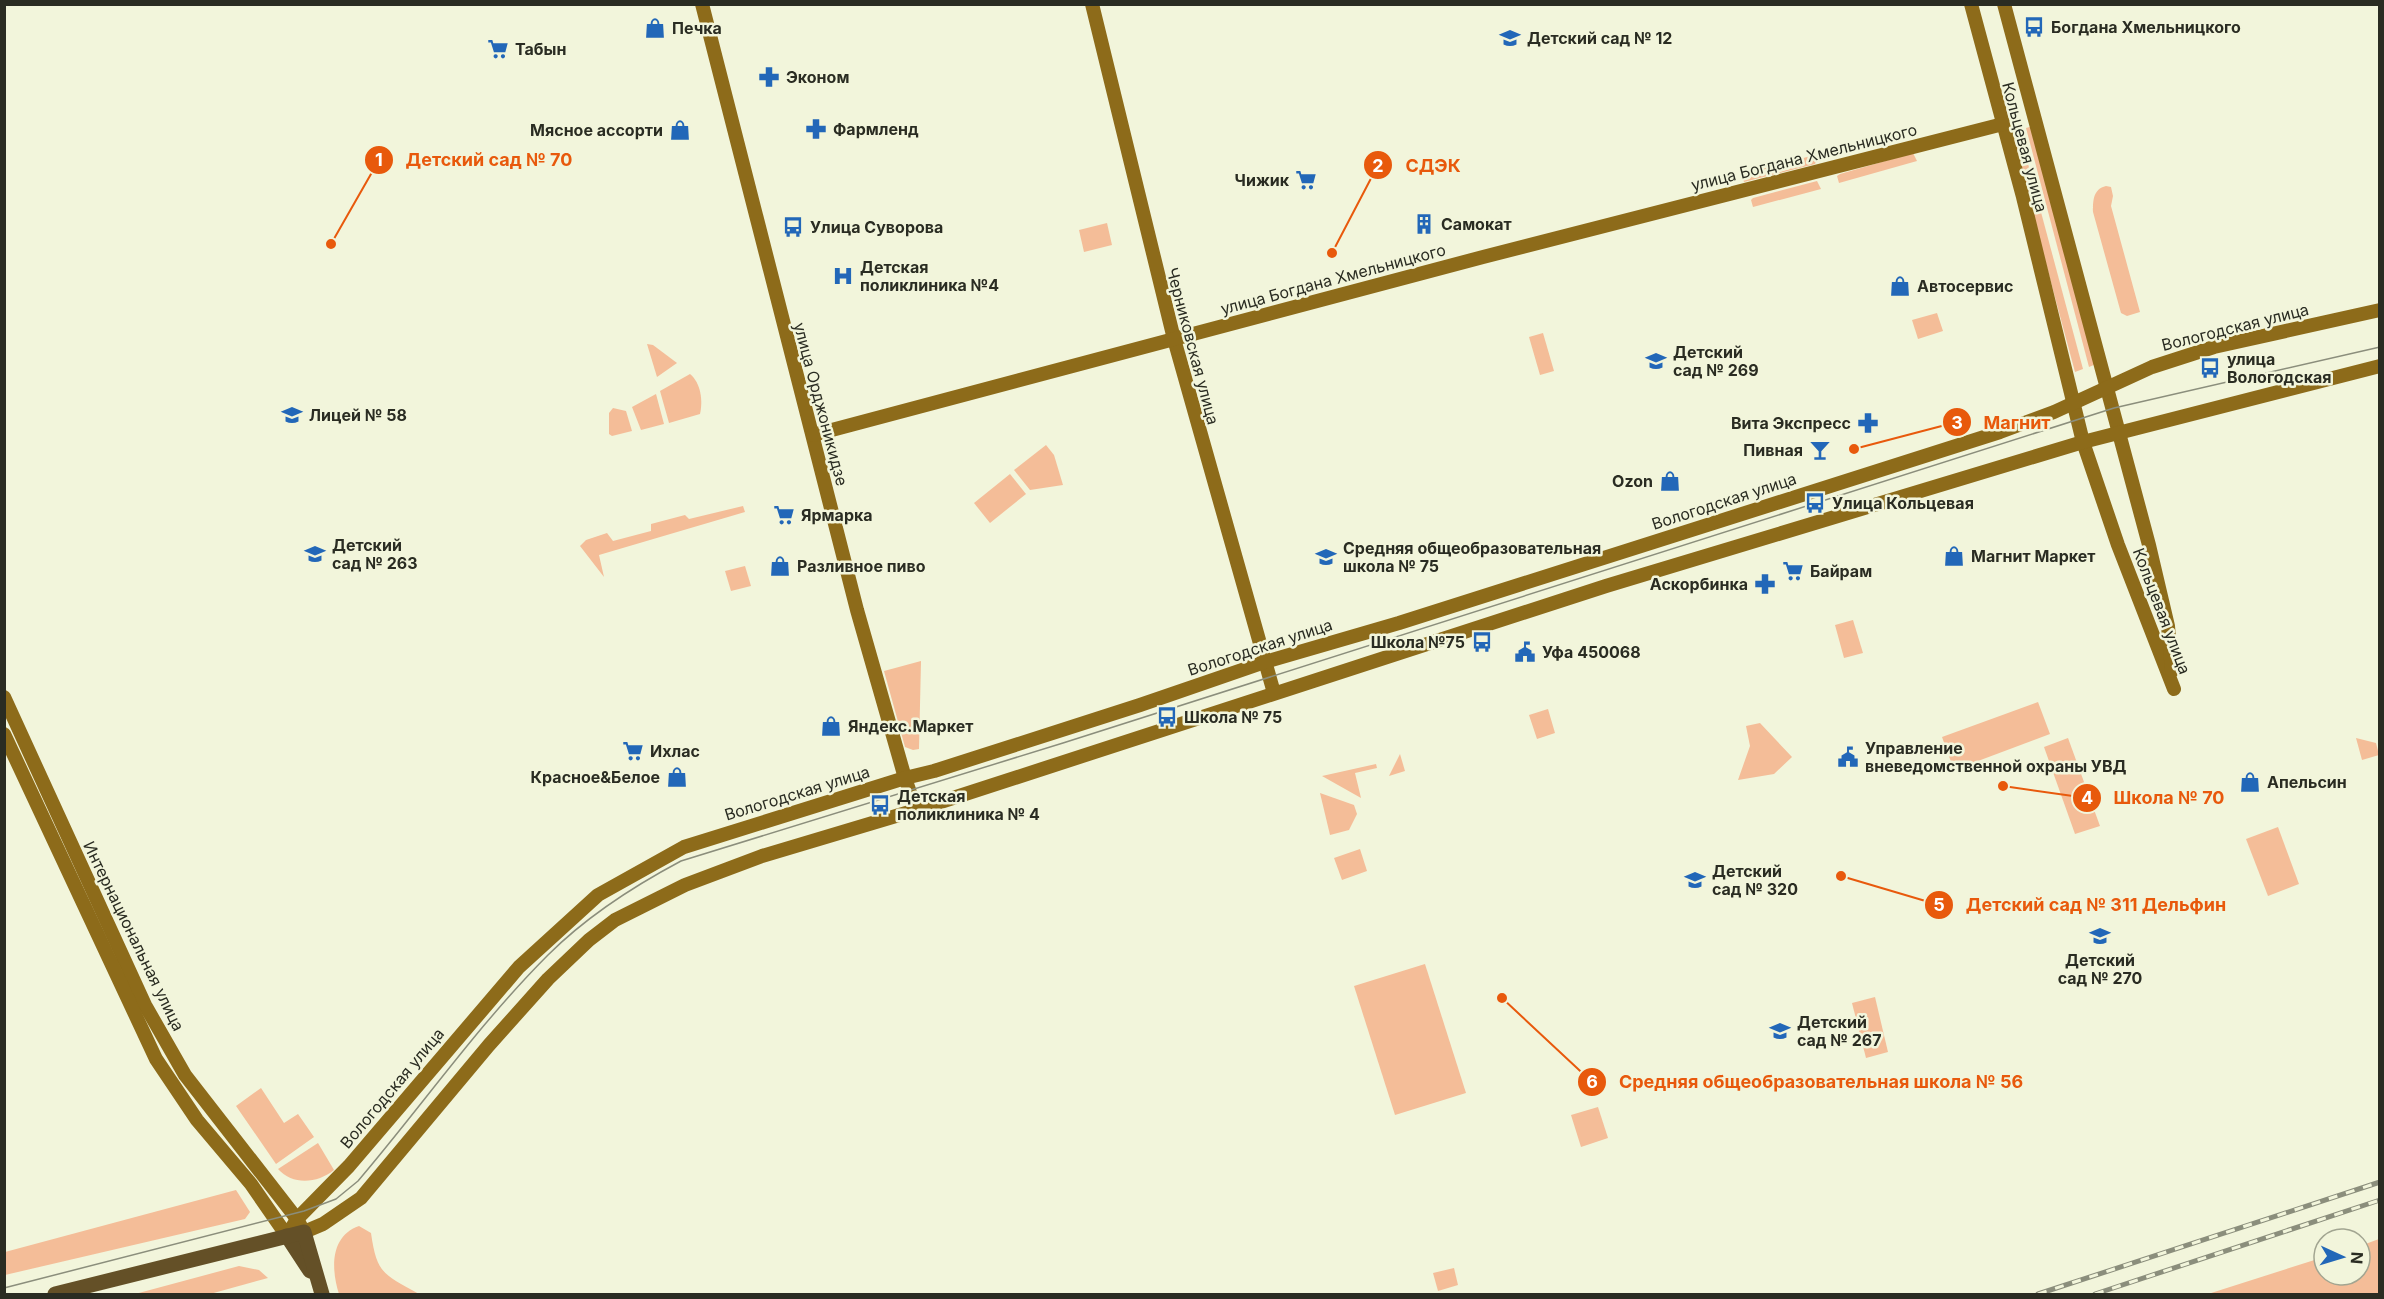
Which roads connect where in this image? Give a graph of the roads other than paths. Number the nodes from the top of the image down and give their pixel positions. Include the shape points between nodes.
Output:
1 (702, 4) edge
2 (1092, 4) edge
3 (1971, 4) edge
4 (2004, 4) edge
5 (2003, 124) junction
6 (2379, 310) edge
7 (1174, 339) junction
8 (2379, 366) edge
9 (2109, 387) junction
10 (2073, 404) junction
11 (2120, 432) junction
12 (813, 435) junction
13 (2083, 442) junction
14 (1265, 662) junction
15 (1274, 693) junction
16 (4, 697) edge
17 (4, 734) edge
18 (905, 778) junction
19 (916, 810) junction
20 (300, 1226) junction
21 (287, 1236) junction
22 (321, 1290) edge
23 (55, 1294) edge

1 - 12 main road, улица Орджоникидзе
2 - 7 main road, Черниковская улица
3 - 5 main road, Кольцевая улица
4 - 9 main road, Кольцевая улица
5 - 7 main road, улица Богдана Хмельницкого
5 - 10 main road, Кольцевая улица
6 - 9 main road, Вологодская улица via 2214,347 2130,375
7 - 12 main road, улица Богдана Хмельницкого
7 - 14 main road, Черниковская улица
8 - 11 main road
9 - 10 main road, Вологодская улица
9 - 11 main road, Кольцевая улица
10 - 13 main road, Кольцевая улица
10 - 14 main road, Вологодская улица via 2000,432
11 - 13 main road
11 - 13 main road, Кольцевая улица via 2168,626 2174,689
12 - 18 main road, улица Орджоникидзе
13 - 15 main road via 1606,586
14 - 15 main road, Черниковская улица
14 - 18 main road, Вологодская улица
15 - 19 main road
16 - 20 main road, Интернациональная улица via 145,1005 185,1076
17 - 21 main road, Интернациональная улица via 156,1059 197,1120 251,1184
18 - 19 main road, улица Орджоникидзе
18 - 20 main road, Вологодская улица via 684,847 598,895 519,967
19 - 20 main road via 762,856 686,885 615,920 548,979 361,1198 324,1224
20 - 21 main road
20 - 22 main road
21 - 22 main road
21 - 23 main road

